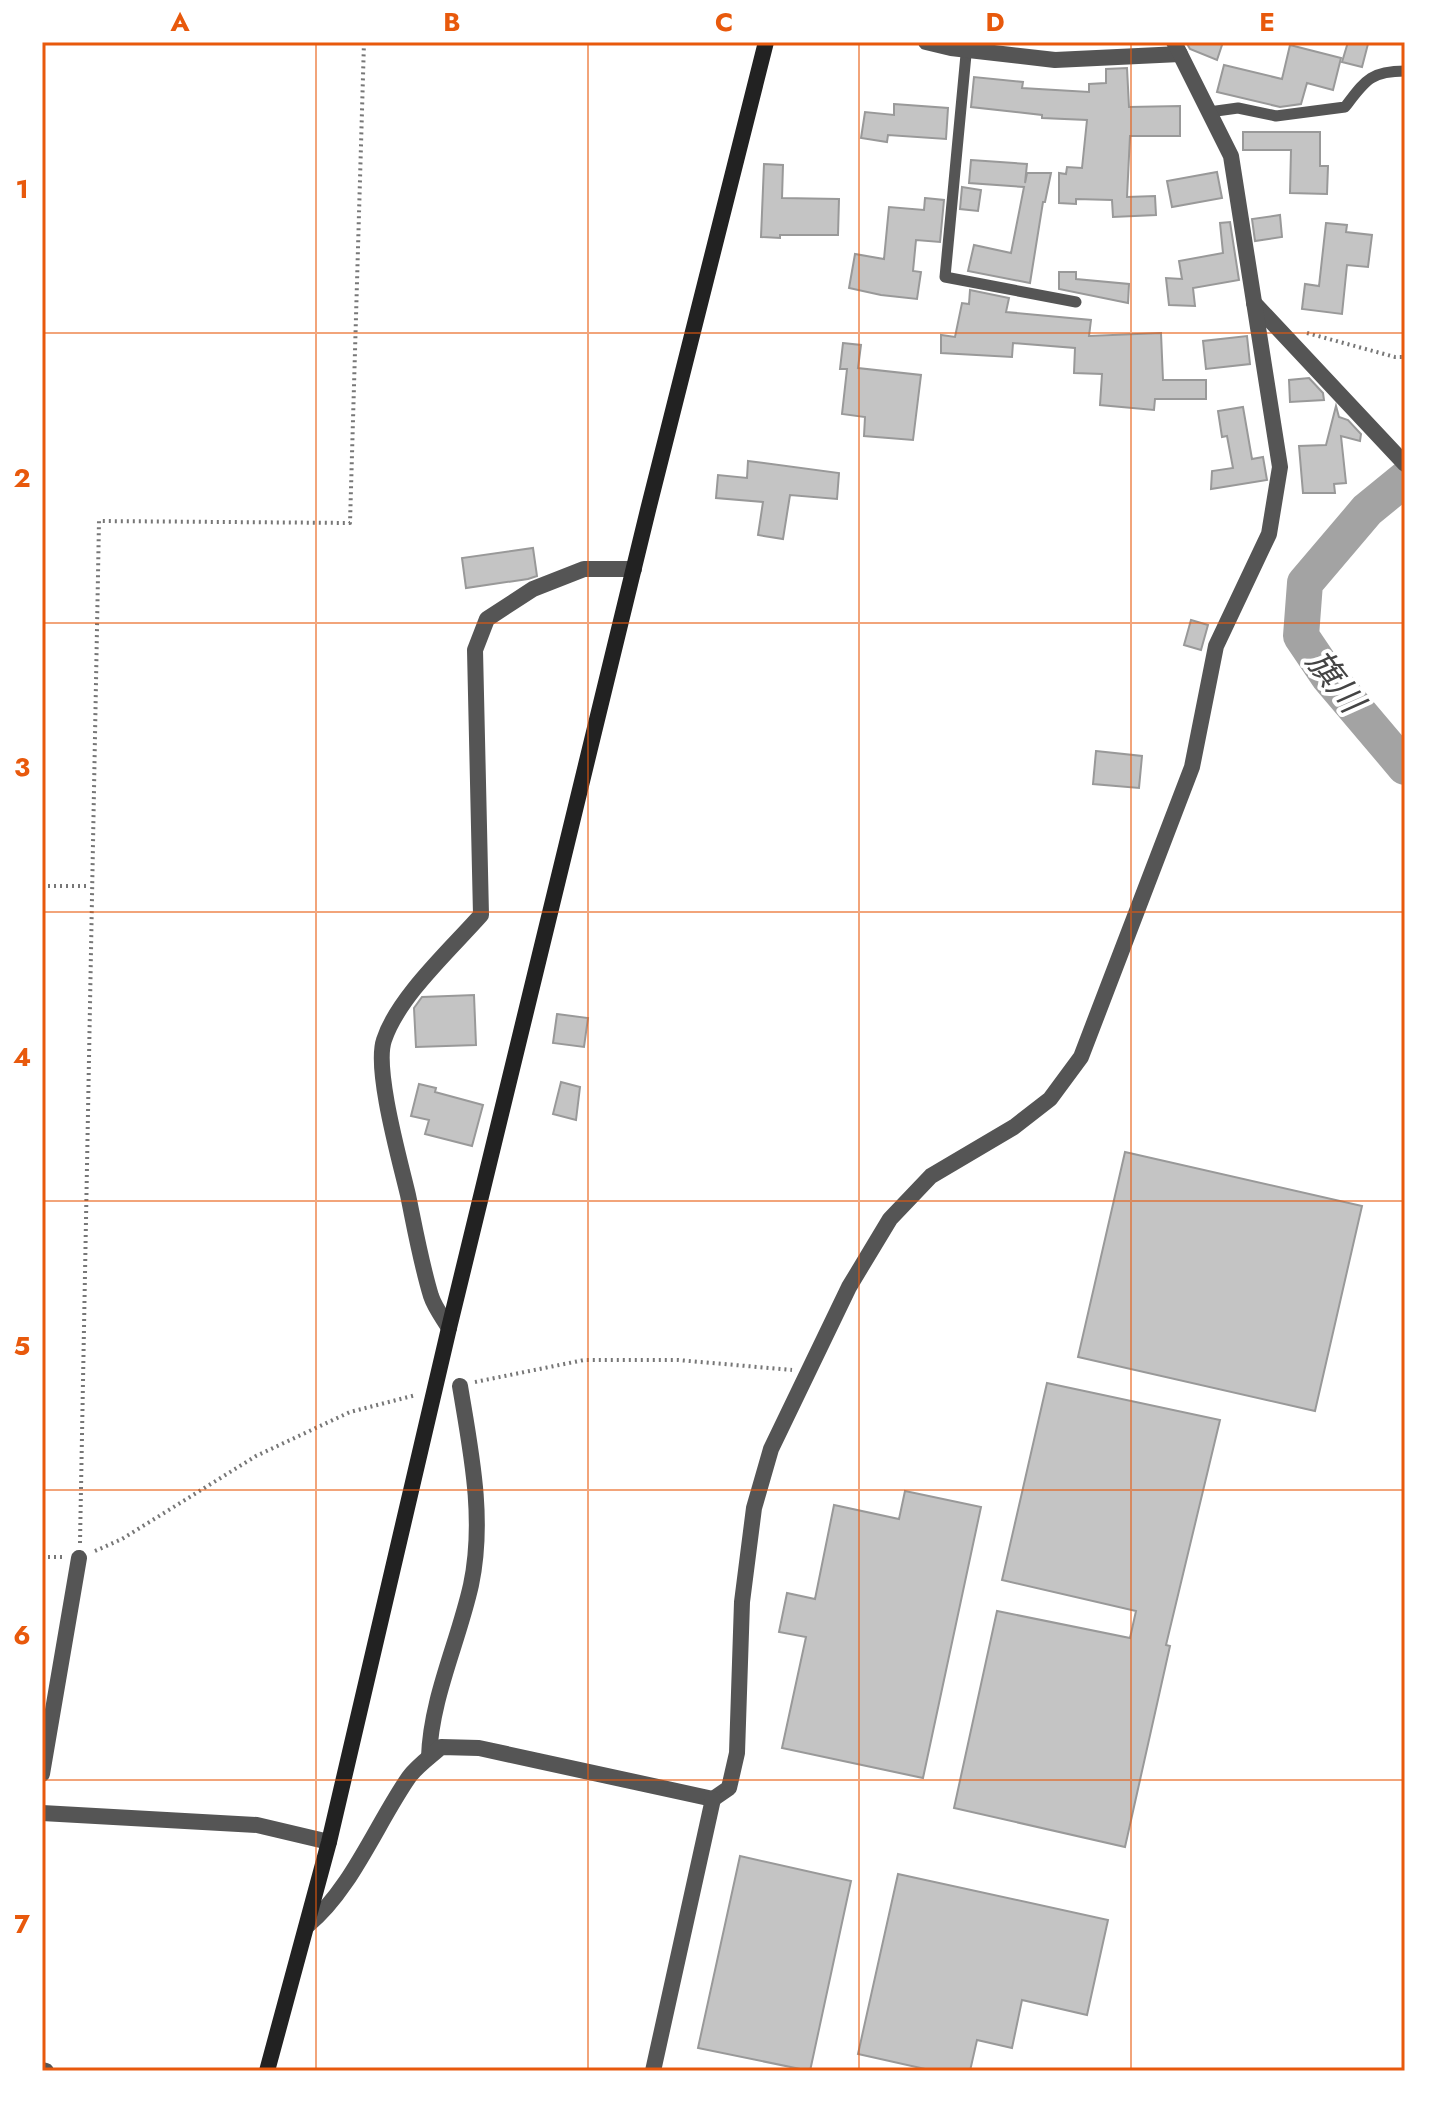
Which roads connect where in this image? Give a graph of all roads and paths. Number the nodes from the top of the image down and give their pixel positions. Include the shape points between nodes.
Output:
1 (364, 42) edge
2 (766, 42) edge
3 (926, 42) edge
4 (966, 46) edge
5 (1177, 48) edge
6 (1405, 71) edge
7 (1209, 112) junction
8 (1076, 302) dead end
9 (1254, 303) junction
10 (1305, 333) dead end
11 (1405, 357) edge
12 (1405, 464) edge
13 (634, 569) junction
14 (42, 886) edge
15 (90, 886) junction
16 (449, 1328) junction
17 (808, 1371) junction
18 (460, 1386) joint
19 (436, 1390) junction
20 (79, 1558) junction
21 (429, 1757) junction
22 (42, 1774) edge
23 (713, 1799) junction
24 (42, 1813) edge
25 (329, 1842) junction
26 (308, 1925) junction
27 (267, 2071) edge
28 (653, 2071) edge

1 - 15 path via 350,523 99,521
2 - 13 street
3 - 4 street
4 - 5 street via 1055,60
4 - 8 lane via 945,277
5 - 7 street
6 - 7 lane via 1366,79 1345,107 1276,116 1238,108
7 - 9 street via 1231,156
9 - 12 street
9 - 17 street via 1280,467 1269,534 1216,646 1192,767 1081,1057 1050,1099 931,1176 890,1219
10 - 11 path
13 - 16 street
13 - 16 street via 584,569 533,589 487,619 475,650 481,915 394,1014 383,1043 383,1080 425,1272 432,1300
14 - 15 path
15 - 20 path
16 - 19 street
17 - 18 path via 678,1360 584,1360
17 - 23 street via 771,1449 754,1508 742,1602 737,1753 729,1788
18 - 21 street via 474,1466 478,1531 471,1585 433,1717
19 - 20 path via 350,1412 256,1456 122,1539
19 - 25 street
20 - 22 street
21 - 23 street via 441,1747 479,1748
21 - 26 street via 410,1775 324,1912
23 - 28 street
24 - 25 street via 257,1825
25 - 26 street
26 - 27 street

